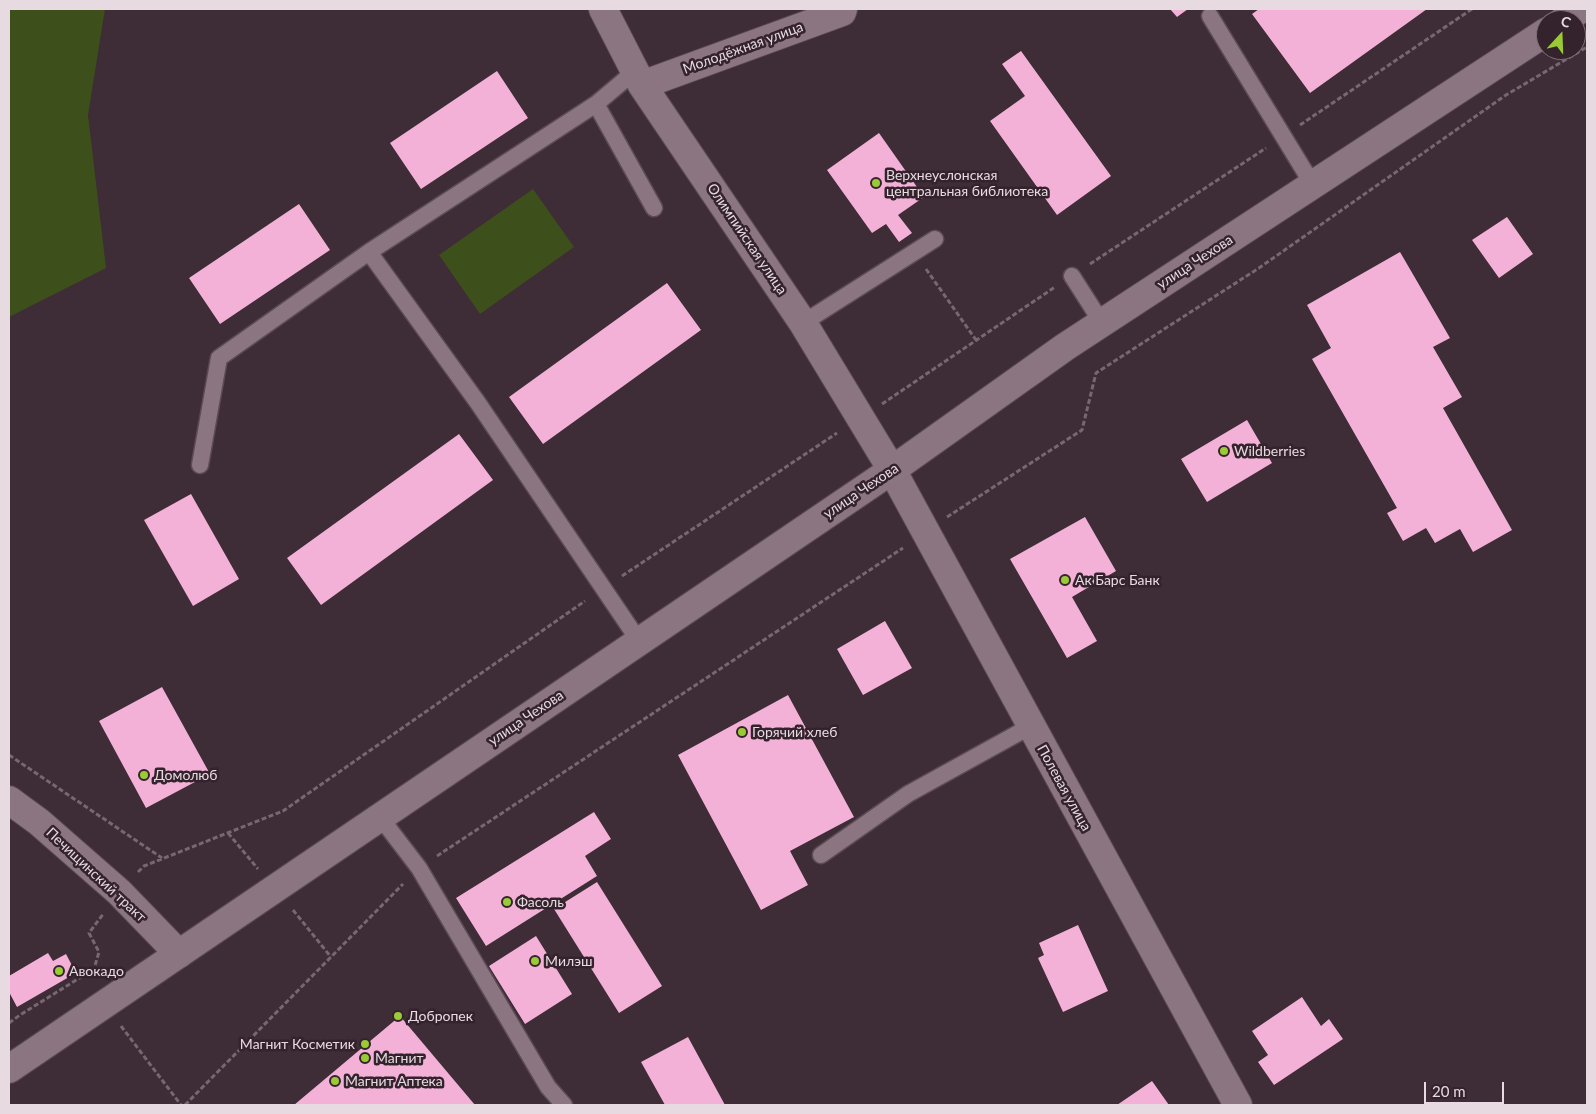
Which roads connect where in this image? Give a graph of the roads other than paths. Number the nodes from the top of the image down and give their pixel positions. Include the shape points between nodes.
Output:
1 (603, 9) edge
2 (843, 9) edge
3 (1210, 16) dead end
4 (1536, 39) edge
5 (638, 78) junction
6 (596, 104) junction
7 (1313, 184) junction
8 (654, 208) dead end
9 (935, 239) dead end
10 (369, 252) junction
11 (1072, 276) road end
12 (803, 323) junction
13 (1102, 323) junction
14 (200, 465) dead end
15 (892, 470) junction
16 (639, 641) junction
17 (1031, 726) junction
18 (9, 800) edge
19 (380, 817) junction
20 (821, 855) dead end
21 (178, 954) junction
22 (9, 1069) edge
23 (564, 1105) edge
24 (1238, 1105) edge

1 - 5 street, Олимпийская улица
2 - 5 street, Молодёжная улица via 842,12
3 - 7 lane
4 - 7 street, улица Чехова
5 - 6 lane
5 - 12 street, Олимпийская улица
6 - 8 lane
6 - 10 lane
7 - 13 street, улица Чехова
9 - 12 lane
10 - 14 lane via 219,358
10 - 16 lane via 478,403
11 - 13 lane
12 - 15 street, Олимпийская улица
13 - 15 street, улица Чехова
15 - 16 street, улица Чехова
15 - 17 street, Полевая улица
16 - 19 street, улица Чехова
17 - 20 lane via 908,794
17 - 24 street, Полевая улица
18 - 21 street, Печищинский тракт via 119,892
19 - 21 street, улица Чехова
19 - 23 lane via 419,868 548,1087
21 - 22 street, улица Чехова

